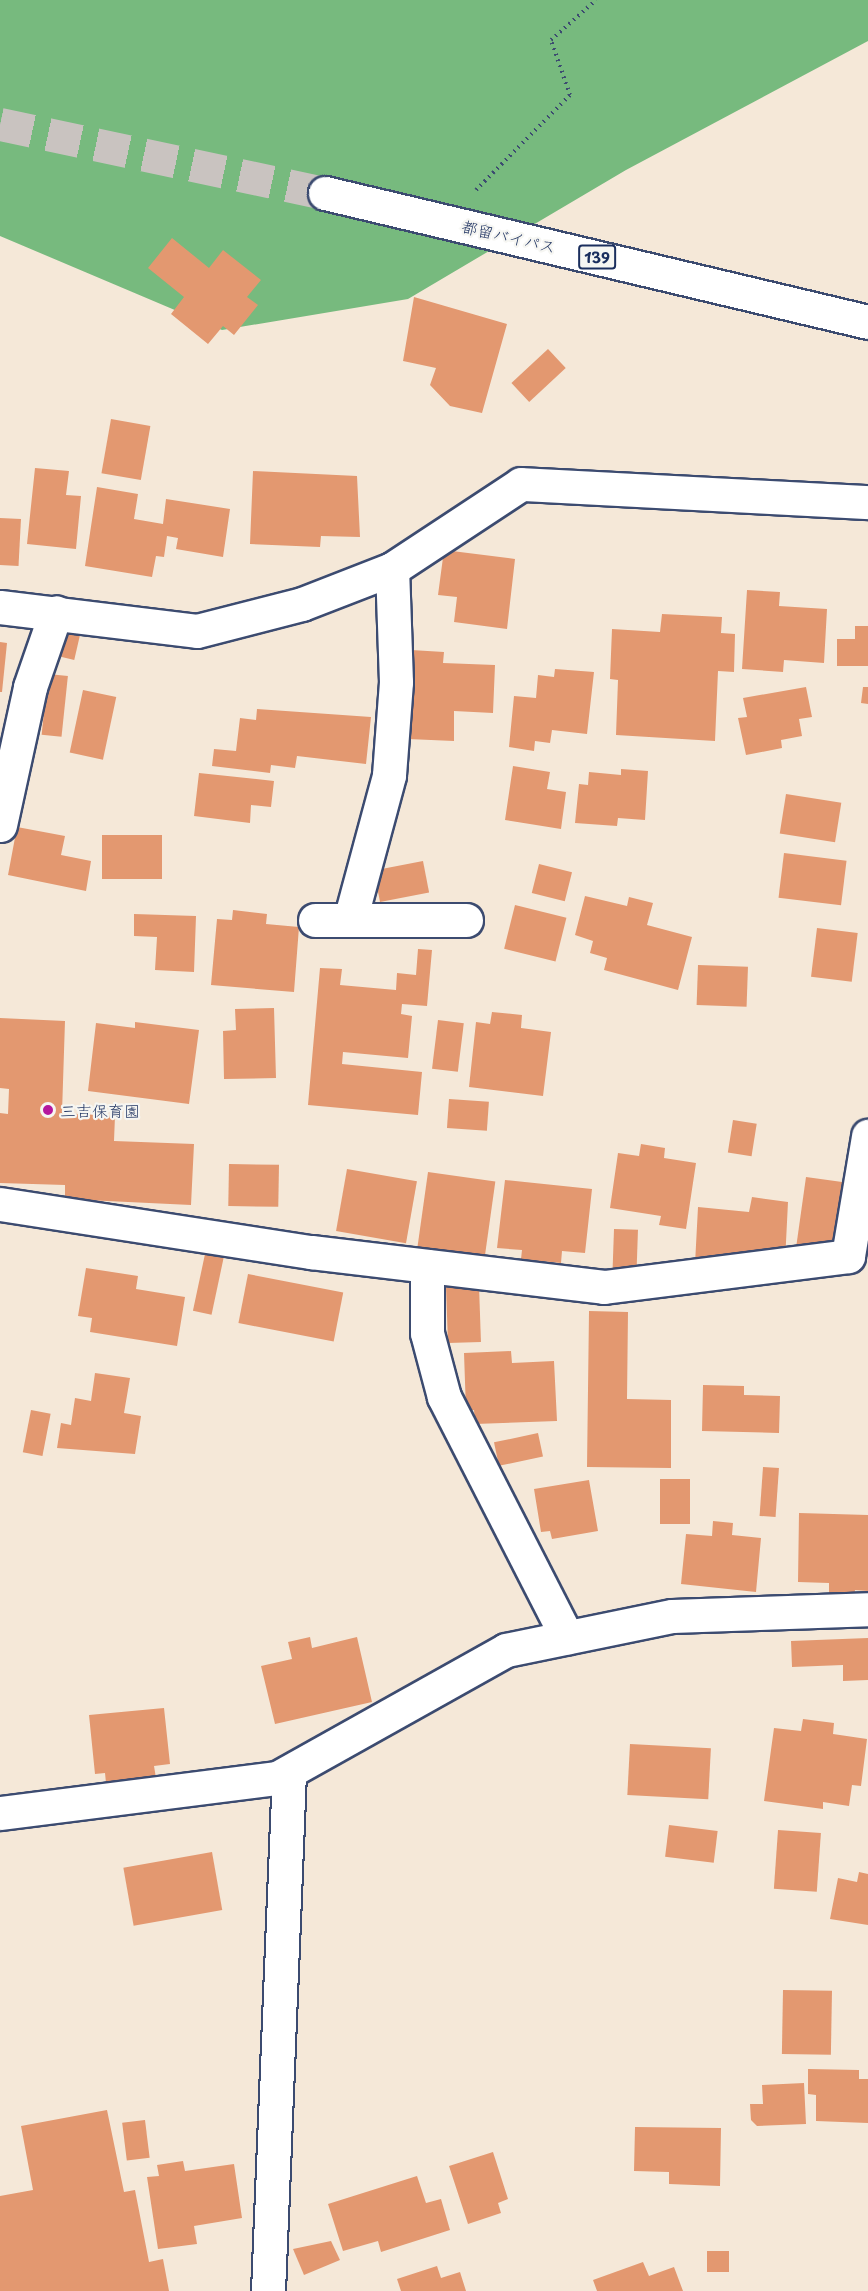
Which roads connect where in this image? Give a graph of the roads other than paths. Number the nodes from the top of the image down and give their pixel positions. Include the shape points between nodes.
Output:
1 (326, 193) tunnel mouth
2 (868, 322) edge
3 (868, 502) edge
4 (392, 568) junction
5 (0, 607) edge
6 (56, 612) junction
7 (0, 825) edge
8 (315, 920) dead end
9 (466, 920) dead end
10 (350, 921) junction
11 (868, 1136) edge
12 (0, 1204) edge
13 (427, 1266) junction
14 (868, 1609) edge
15 (567, 1637) junction
16 (289, 1772) junction
17 (0, 1813) edge
18 (268, 2291) edge

1 - 2 main road, 都留バイパス / 139
3 - 4 main road via 521,484
4 - 6 main road via 302,604 197,632
4 - 10 main road via 396,682 389,775
5 - 6 main road
6 - 7 main road via 30,687
8 - 10 main road
9 - 10 main road
11 - 13 main road via 848,1256 824,1264 604,1287
12 - 13 main road
13 - 15 main road via 428,1333 444,1397
14 - 15 main road via 672,1616
15 - 16 main road via 506,1650
16 - 17 main road
16 - 18 main road

